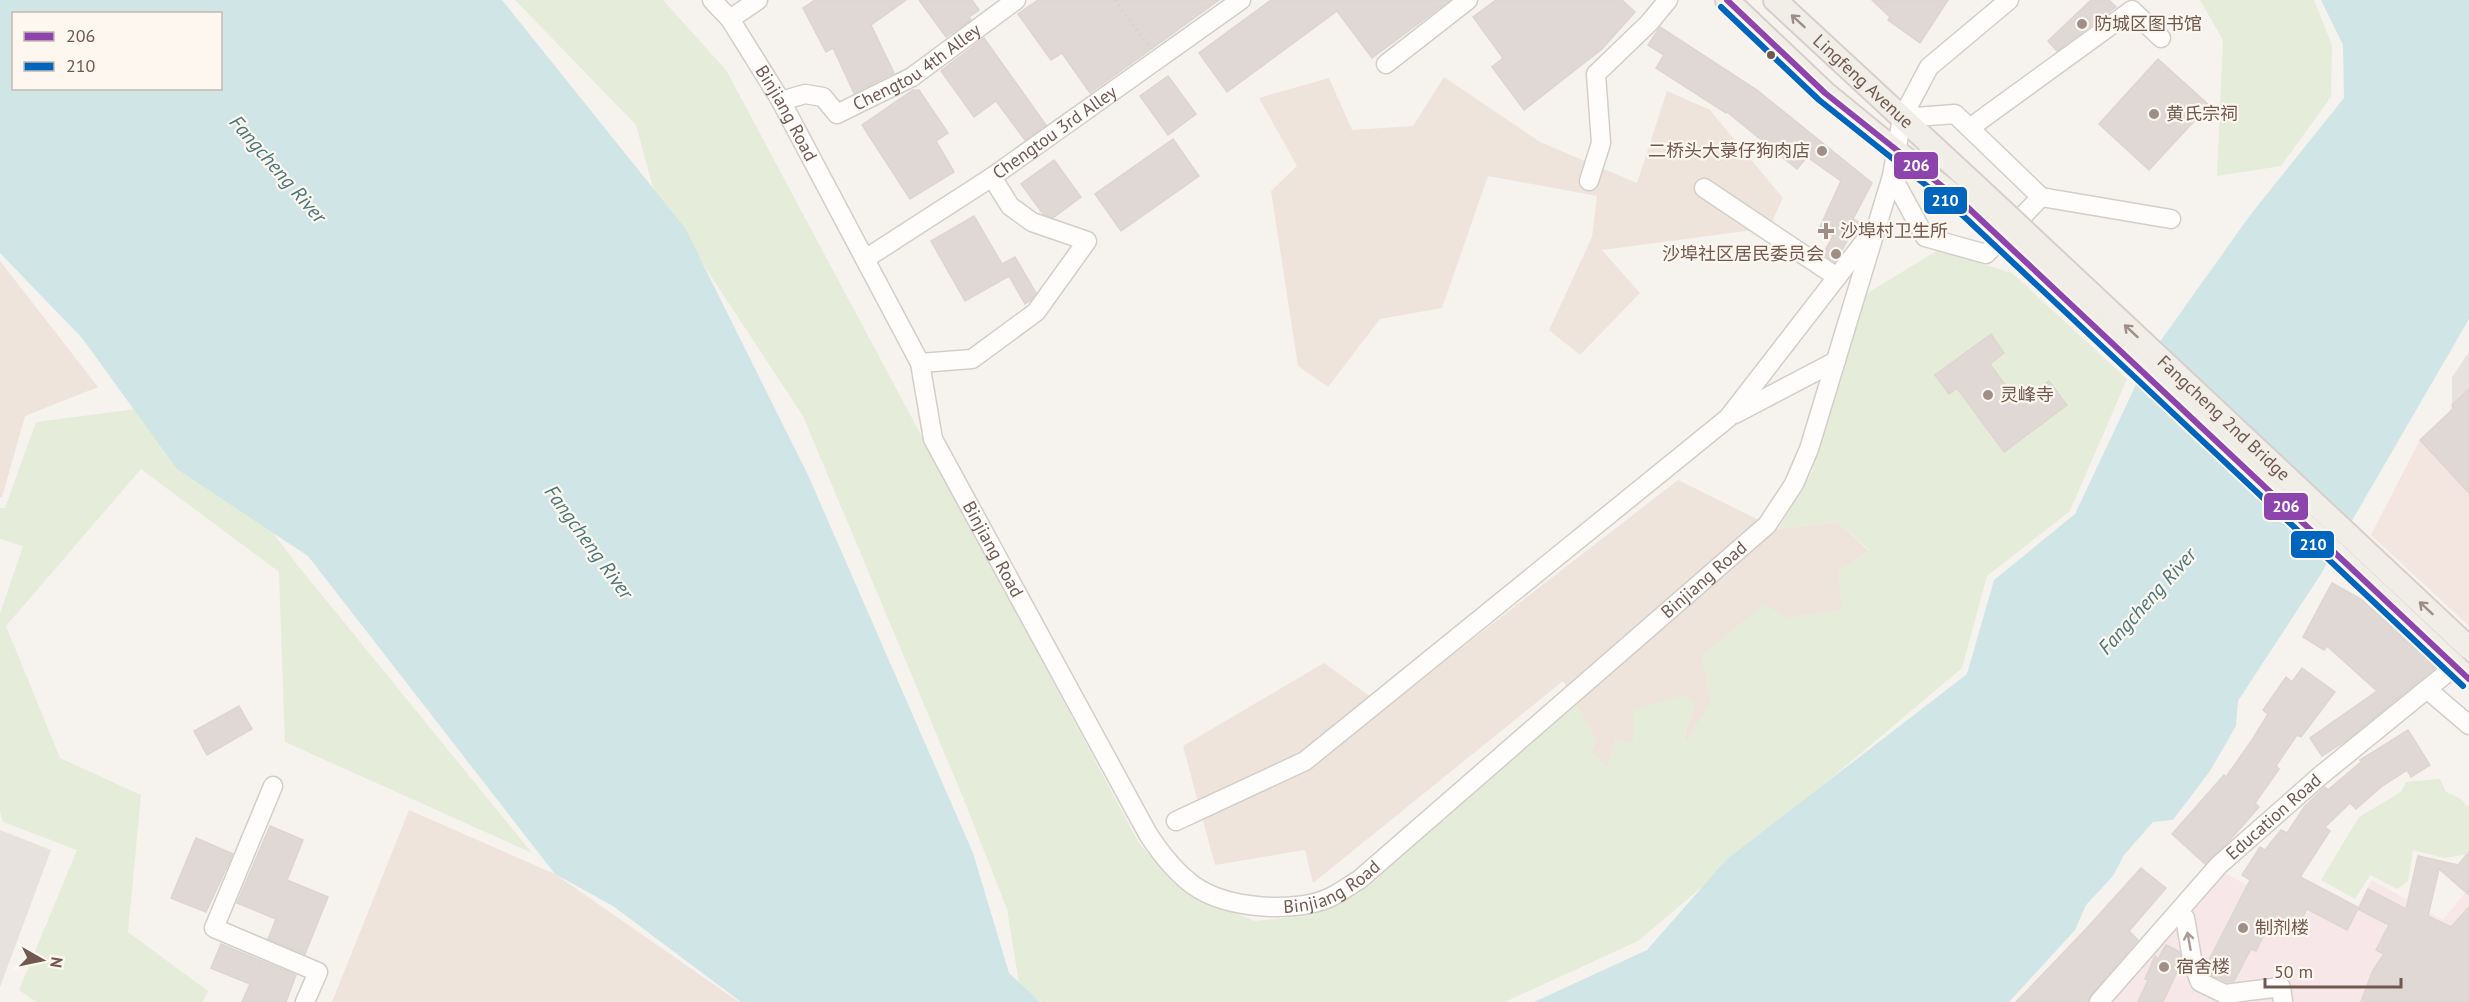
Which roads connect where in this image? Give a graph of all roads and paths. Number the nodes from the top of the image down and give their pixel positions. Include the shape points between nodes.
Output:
1 (712, 0) edge
2 (758, 0) edge
3 (1016, 0) edge
4 (1115, 0) edge
5 (1241, 0) edge
6 (1468, 0) edge
7 (1668, 0) edge
8 (1727, 0) edge
9 (1775, 0) edge
10 (2009, 0) edge
11 (730, 20) junction
12 (2161, 38) dead end
13 (1158, 59) junction
14 (1386, 64) dead end
15 (781, 101) junction
16 (1902, 118) junction
17 (1971, 127) junction
18 (1897, 152) junction
19 (1892, 176) junction
20 (992, 177) junction
21 (1589, 181) dead end
22 (1704, 188) dead end
23 (1970, 195) junction
24 (2041, 197) junction
25 (2171, 219) dead end
26 (1874, 229) junction
27 (865, 260) junction
28 (1837, 277) junction
29 (1836, 361) junction
30 (920, 363) junction
31 (1728, 418) junction
32 (2469, 648) edge
33 (2469, 655) edge
34 (2469, 679) edge
35 (2428, 690) junction
36 (2465, 715) edge
37 (273, 786) dead end
38 (1176, 821) dead end
39 (2179, 912) junction
40 (305, 1002) edge
41 (2099, 1002) edge
42 (2283, 1002) edge

1 - 11 street, Binjiang Road
2 - 11 street
3 - 15 street, Chengtou 4th Alley via 912,77 837,114 823,97 805,94
4 - 13 path
5 - 13 street, Chengtou 3rd Alley
6 - 14 street
7 - 21 street via 1596,74 1601,143
8 - 18 main road, Lingfeng Avenue via 1825,93
16 -> 9 main road, Lingfeng Avenue
10 - 16 street, Binjiang Road via 1929,67
11 - 15 street, Binjiang Road
12 - 17 street via 2132,10
13 - 20 street, Chengtou 3rd Alley
15 - 27 street, Binjiang Road
16 - 17 street via 1955,114
16 - 18 street, Binjiang Road
16 - 23 main road, Lingfeng Avenue
17 - 24 street
18 - 19 street, Binjiang Road
18 - 23 main road, Lingfeng Avenue
19 - 24 street via 1925,237 1986,254
19 - 26 street, Binjiang Road
20 - 27 street, Chengtou 3rd Alley
20 - 30 street via 1010,206 1032,222 1087,241 1036,312 972,359
22 - 28 street
32 -> 23 main road, Fangcheng 2nd Bridge, bridge
23 - 34 main road, Fangcheng 2nd Bridge, bridge
24 - 25 street
26 - 28 street
26 - 29 street, Binjiang Road
27 - 30 street, Binjiang Road
28 - 31 street
29 - 30 street, Binjiang Road via 1809,449 1794,484 1767,525 1359,880 1330,897 1297,907 1221,899 1195,887 1164,860 933,439
29 - 31 street
31 - 38 street via 1305,761
33 - 35 street, Education Road
35 - 36 street
35 - 39 street, Education Road via 2320,776 2219,865
37 - 40 street via 214,928 318,972
39 - 41 street, Education Road
42 -> 39 street via 2281,987 2225,994 2200,982 2185,918

